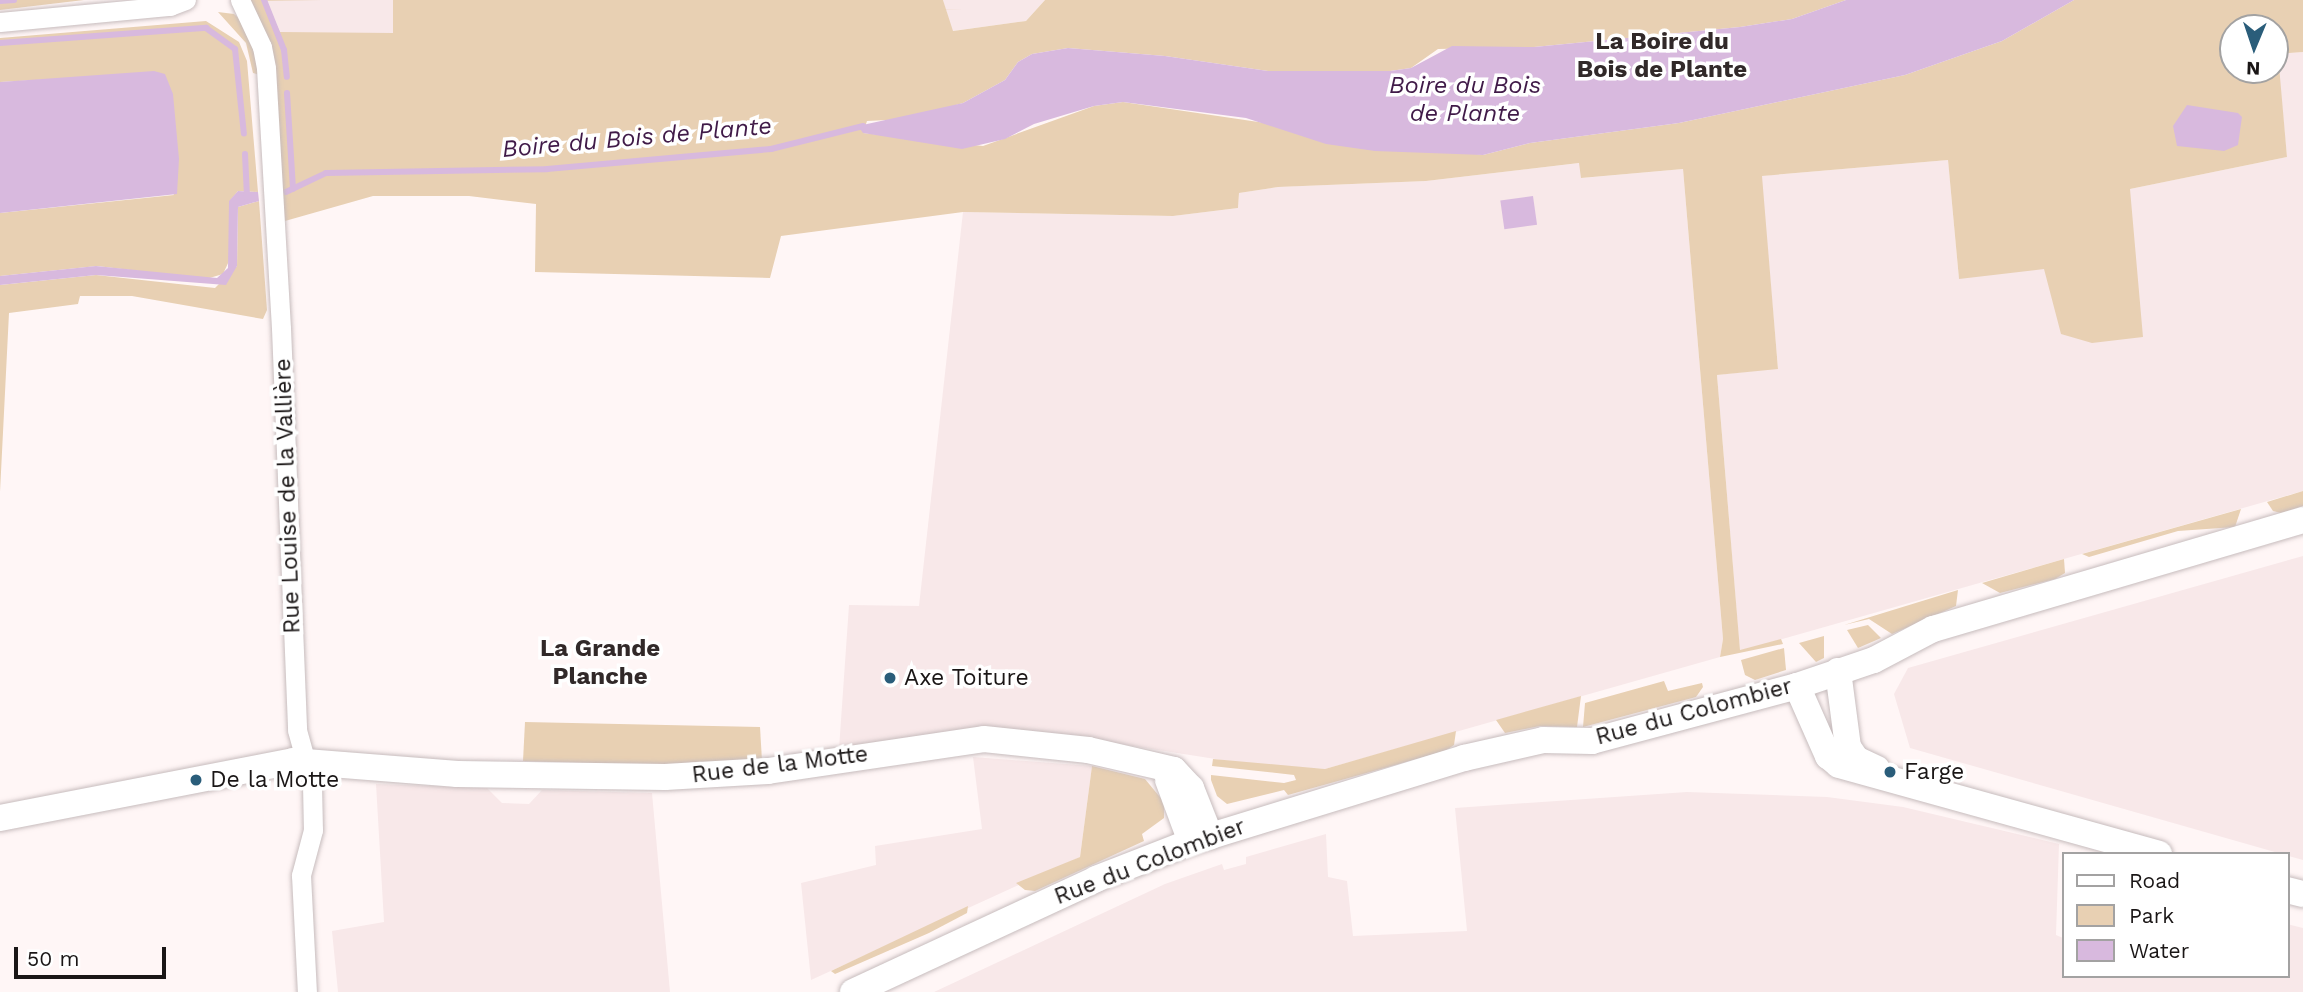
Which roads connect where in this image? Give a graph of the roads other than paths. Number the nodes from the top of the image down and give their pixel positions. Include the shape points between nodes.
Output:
1 (186, 0) edge
2 (240, 0) edge
3 (0, 22) edge
4 (2303, 520) edge
5 (1838, 671) junction
6 (1797, 686) junction
7 (306, 760) junction
8 (1931, 790) junction
9 (0, 818) edge
10 (1200, 839) junction
11 (2152, 852) edge
12 (307, 992) edge
13 (853, 992) edge

1 - 3 street via 170,6
2 - 7 street, Rue Louise de la Vallière via 262,47 266,68 297,739
4 - 5 street, Rue du Colombier via 1933,629 1874,660
5 - 6 street, Rue du Colombier
5 - 8 street via 1844,731 1856,759
6 - 8 street via 1828,756 1839,765
6 - 10 street, Rue du Colombier via 1592,741 1543,740 1464,758
7 - 9 street, Rue de la Motte
7 - 10 street, Rue de la Motte via 457,774 665,777 788,769 984,739 1039,742 1174,770 1184,778
7 - 12 street, Rue Louise de la Vallière via 312,784 313,830 301,875
8 - 11 street
10 - 13 street, Rue du Colombier via 1096,879

